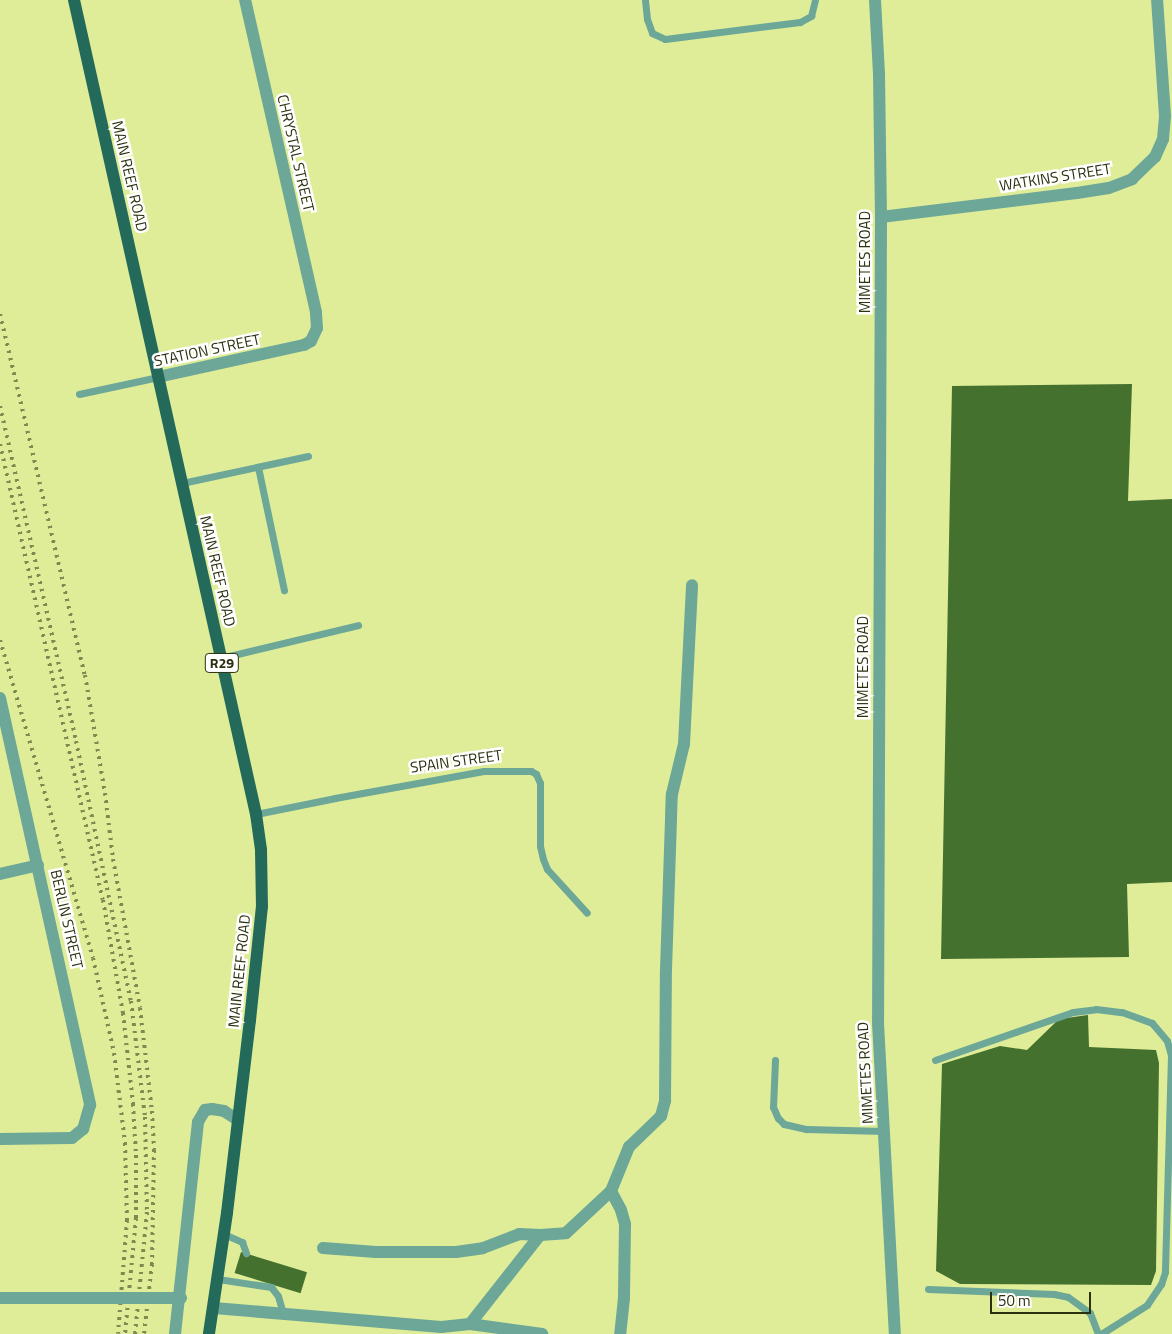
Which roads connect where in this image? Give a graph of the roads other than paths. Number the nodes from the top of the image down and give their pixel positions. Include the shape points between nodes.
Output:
1 (74, 0) edge
2 (245, 0) edge
3 (645, 0) edge
4 (816, 0) edge
5 (874, 0) edge
6 (1157, 0) edge
7 (881, 217) junction
8 (316, 312) joint
9 (158, 377) junction
10 (79, 394) dead end
11 (308, 456) dead end
12 (258, 467) junction
13 (182, 483) junction
14 (692, 585) dead end
15 (284, 590) dead end
16 (358, 625) dead end
17 (221, 658) junction
18 (0, 698) edge
19 (256, 814) junction
20 (38, 865) junction
21 (0, 874) edge
22 (587, 914) dead end
23 (775, 1060) dead end
24 (935, 1060) dead end
25 (238, 1120) junction
26 (884, 1131) junction
27 (0, 1139) edge
28 (611, 1192) junction
29 (224, 1234) junction
30 (540, 1236) junction
31 (322, 1248) dead end
32 (246, 1253) dead end
33 (218, 1279) junction
34 (928, 1289) dead end
35 (0, 1298) edge
36 (181, 1298) junction
37 (214, 1308) junction
38 (283, 1314) junction
39 (470, 1324) junction
40 (175, 1334) edge
41 (209, 1334) edge
42 (542, 1334) edge
43 (620, 1334) edge
44 (895, 1334) edge
45 (1100, 1334) edge

1 - 9 main road, MAIN REEF ROAD / R29
2 - 8 street, CHRYSTAL STREET
3 - 4 lane via 652,33 666,39 800,22 811,16
5 - 7 street, MIMETES ROAD
6 - 7 street, WATKINS STREET via 1165,116 1163,138 1155,157 1132,180 1077,193
7 - 26 street, MIMETES ROAD via 878,1023
8 - 9 street, STATION STREET via 317,328 311,341 304,345
9 - 10 lane, STATION STREET
9 - 13 main road, MAIN REEF ROAD / R29
11 - 12 lane
12 - 13 lane
12 - 15 lane
13 - 17 main road, MAIN REEF ROAD / R29
14 - 28 street via 685,739 670,816 665,1106 658,1120 629,1147
16 - 17 lane
17 - 19 main road, MAIN REEF ROAD / R29
18 - 20 street, BERLIN STREET
19 - 22 lane, SPAIN STREET via 484,771 531,771 540,783 543,859
19 - 25 main road, MAIN REEF ROAD / R29 via 261,850 262,906
20 - 21 street
20 - 27 street, BERLIN STREET via 90,1105 83,1129 68,1139
23 - 26 lane via 773,1107 784,1124 806,1129
24 - 45 lane via 1074,1012 1096,1009 1122,1012 1152,1024 1167,1041 1171,1055 1165,1272 1147,1304
25 - 29 main road, MAIN REEF ROAD / R29
25 - 36 street via 224,1111 212,1109 205,1110 198,1122
26 - 44 street, MIMETES ROAD
28 - 30 street via 566,1233
28 - 43 street via 625,1224
29 - 32 lane via 242,1242
29 - 33 main road, MAIN REEF ROAD / R29
30 - 31 street via 519,1234 482,1248 456,1252
30 - 39 street
33 - 37 main road, MAIN REEF ROAD / R29
33 - 38 lane via 244,1279 273,1289
34 - 45 lane via 1068,1297 1090,1313
35 - 36 street, bridge
36 - 40 street
37 - 38 street
37 - 41 main road, MAIN REEF ROAD / R29
38 - 39 street via 441,1328
39 - 42 street

